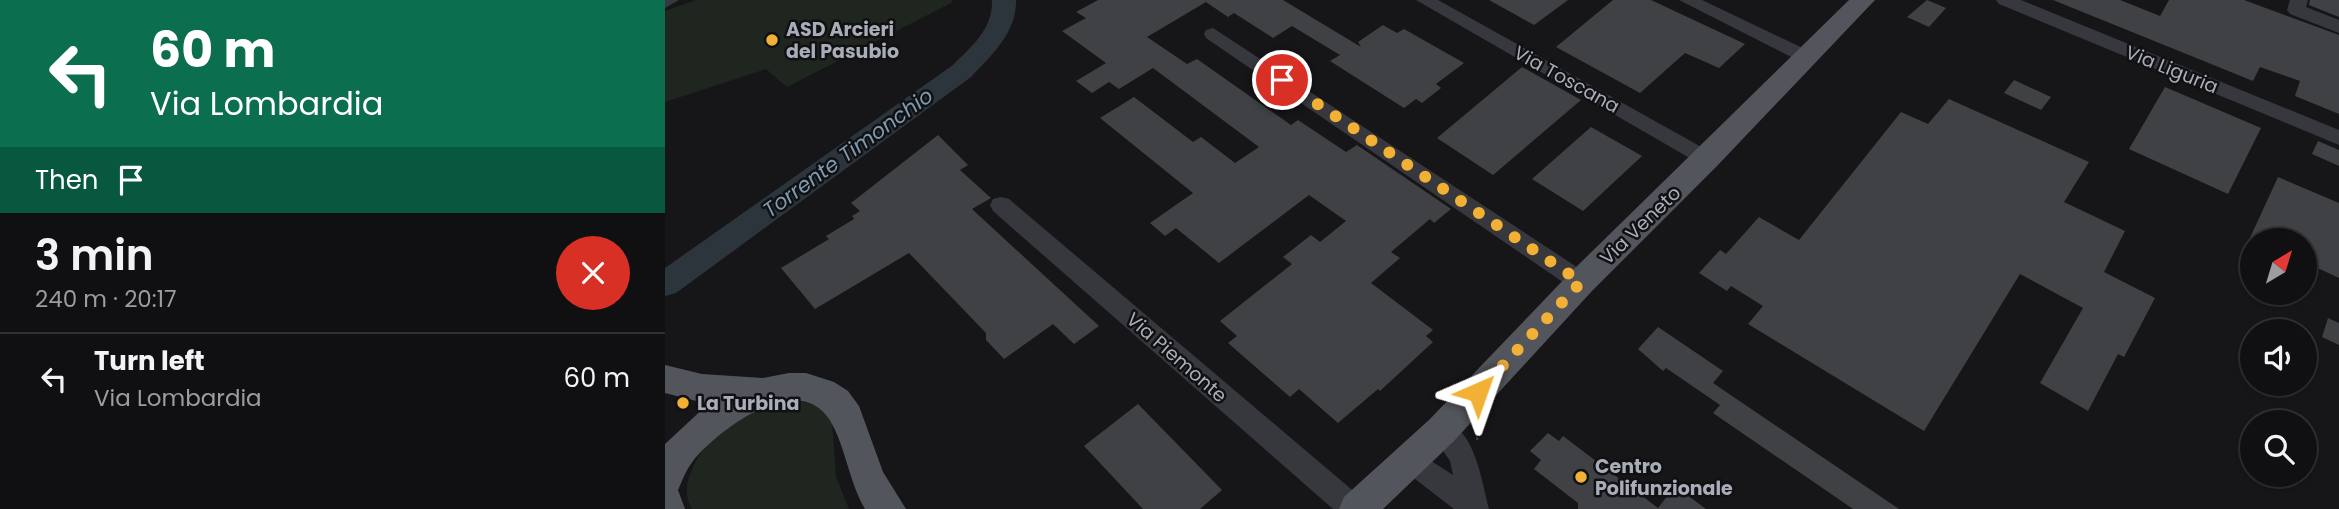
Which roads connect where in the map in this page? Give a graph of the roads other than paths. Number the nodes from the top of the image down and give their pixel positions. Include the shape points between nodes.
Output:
1 (670, 0) edge
2 (1425, 0) edge
3 (1688, 0) edge
4 (1863, 0) edge
5 (2005, 0) edge
6 (2299, 0) edge
7 (665, 2) edge
8 (2339, 27) edge
9 (1213, 34) dead end
10 (1804, 56) junction
11 (2339, 138) edge
12 (1707, 159) junction
13 (1001, 205) dead end
14 (1581, 282) junction
15 (665, 380) edge
16 (762, 391) junction
17 (1442, 430) junction
18 (1411, 460) junction
19 (665, 476) edge
20 (1475, 508) edge
21 (667, 509) edge
22 (888, 509) edge
23 (1355, 509) edge

1 - 7 street
2 - 12 street, Via Toscana
3 - 10 street
4 - 10 main road, Via Veneto
5 - 11 street, Via Liguria
6 - 8 street via 2296,10
9 - 14 street
10 - 12 main road, Via Veneto
12 - 14 main road, Via Veneto
13 - 23 street, Via Piemonte
14 - 17 main road, Via Veneto
15 - 16 main road via 702,389
16 - 19 main road via 713,419 682,450
16 - 22 main road via 806,388 838,405 846,415 872,490
17 - 18 main road, Via Veneto
17 - 20 street via 1462,456
18 - 20 street
18 - 23 main road, Via Veneto
19 - 21 main road

